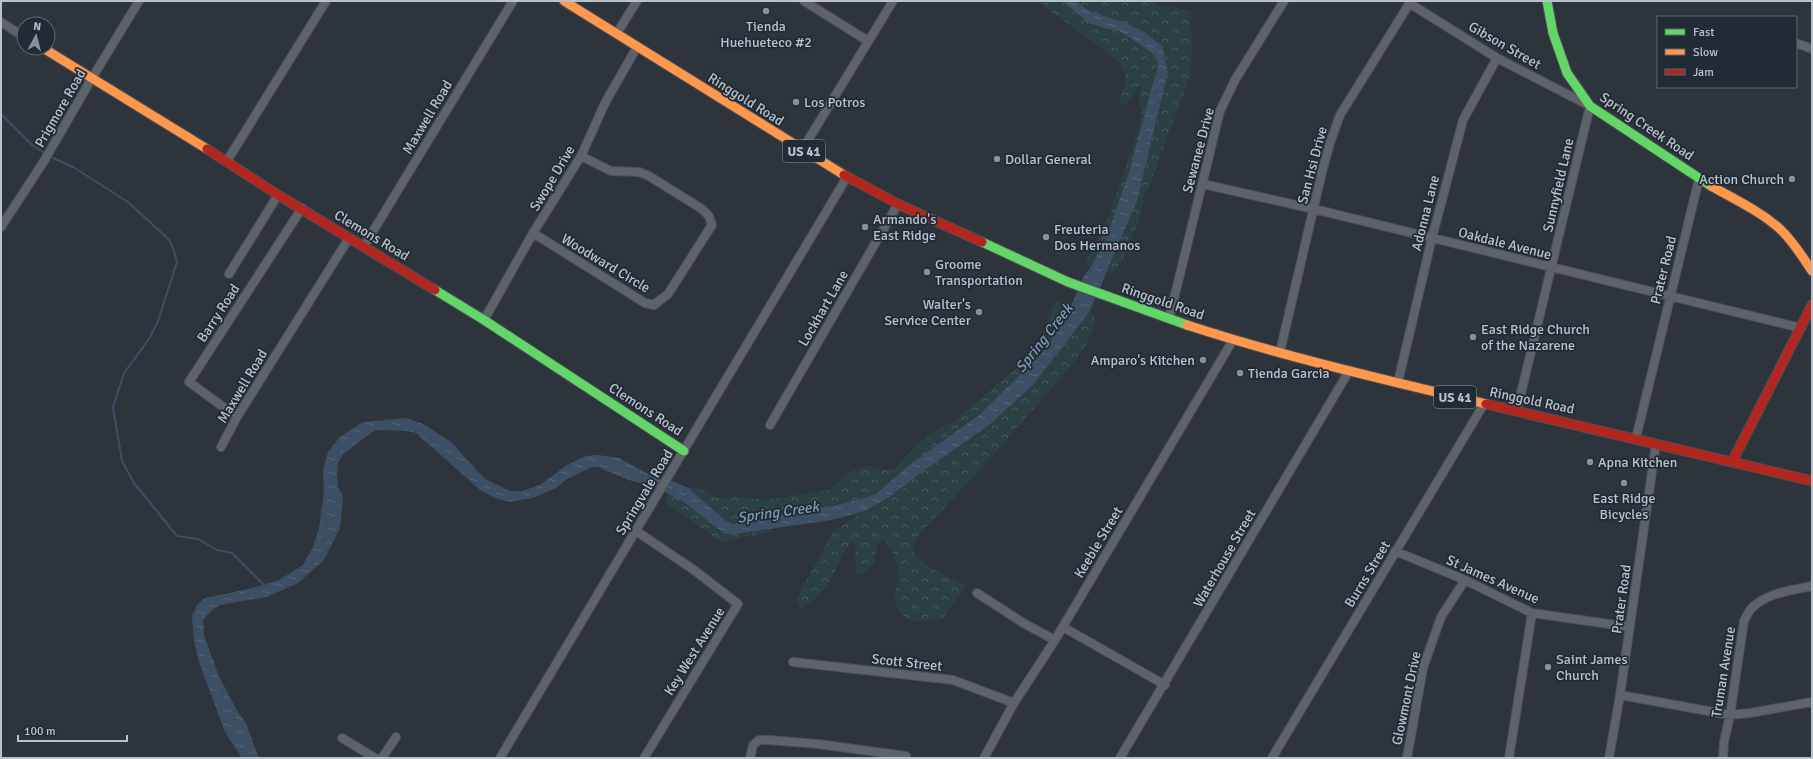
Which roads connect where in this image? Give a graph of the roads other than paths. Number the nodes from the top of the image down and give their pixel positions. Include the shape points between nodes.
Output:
1 (139, 1) edge
2 (326, 1) edge
3 (513, 1) edge
4 (564, 1) edge
5 (637, 1) edge
6 (804, 1) edge
7 (893, 1) edge
8 (1284, 1) edge
9 (1547, 1) edge
10 (1410, 2) edge
11 (1, 22) edge
12 (16, 32) edge
13 (617, 33) junction
14 (868, 41) junction
15 (1797, 43) edge
16 (637, 47) junction
17 (1812, 49) edge
18 (56, 56) edge
19 (1497, 58) junction
20 (92, 78) junction
21 (1590, 106) junction
22 (802, 150) junction
23 (581, 156) junction
24 (227, 161) junction
25 (848, 177) junction
26 (1699, 179) junction
27 (1203, 184) junction
28 (278, 195) junction
29 (898, 204) junction
30 (302, 208) junction
31 (1314, 209) junction
32 (1, 227) edge
33 (533, 233) junction
34 (349, 238) junction
35 (1432, 238) junction
36 (364, 246) junction
37 (1552, 268) junction
38 (1812, 272) edge
39 (229, 274) dead end
40 (1670, 296) junction
41 (1812, 305) edge
42 (1168, 319) junction
43 (484, 320) junction
44 (1801, 328) junction
45 (1233, 340) junction
46 (1280, 352) junction
47 (1349, 371) junction
48 (1398, 382) junction
49 (1484, 404) junction
50 (1517, 410) junction
51 (237, 417) junction
52 (770, 425) dead end
53 (1636, 438) junction
54 (1656, 444) junction
55 (221, 447) dead end
56 (684, 451) junction
57 (1732, 462) junction
58 (1812, 481) edge
59 (636, 531) junction
60 (1396, 551) junction
61 (1465, 580) junction
62 (1812, 586) edge
63 (977, 593) dead end
64 (1532, 613) junction
65 (1063, 626) junction
66 (1630, 627) junction
67 (1055, 640) junction
68 (793, 662) dead end
69 (1164, 685) junction
70 (1620, 695) junction
71 (1812, 702) edge
72 (1014, 703) junction
73 (1730, 715) junction
74 (396, 736) dead end
75 (342, 738) dead end
76 (375, 758) edge
77 (382, 758) edge
78 (500, 758) edge
79 (644, 758) edge
80 (750, 758) edge
81 (906, 758) edge
82 (984, 758) edge
83 (1120, 758) edge
84 (1272, 758) edge
85 (1407, 758) edge
86 (1509, 758) edge
87 (1609, 758) edge
88 (1722, 758) edge

1 - 20 street, Prigmore Road
2 - 24 street
3 - 36 street, Maxwell Road
4 - 13 main road, Ringgold Road / US 41
5 - 13 street
6 - 14 street
7 - 14 street
8 - 27 street, Sewanee Drive via 1235,80 1220,111
9 - 21 main road, Spring Creek Road via 1553,33 1567,73
10 - 19 street, Gibson Street
10 - 31 street, San Hsi Drive via 1340,115 1330,143
11 - 12 street
13 - 16 main road, Ringgold Road / US 41
14 - 22 street
15 - 17 street
16 - 22 main road, Ringgold Road / US 41
16 - 23 street, Swope Drive via 606,101
18 - 20 main road, Clemons Road
19 - 21 street, Gibson Street
19 - 35 street, Adonna Lane via 1463,120
20 - 24 main road, Clemons Road
20 - 32 street, Prigmore Road via 44,161
21 - 26 main road, Spring Creek Road
21 - 37 street, Sunnyfield Lane
22 - 25 main road, Ringgold Road / US 41
23 - 33 street, Swope Drive
23 - 33 street, Woodward Circle via 611,171 639,172 649,176 702,209 709,216 712,225 668,294 654,305 645,303
24 - 28 main road, Clemons Road
25 - 29 main road, Ringgold Road / US 41
25 - 56 street, Springvale Road
26 - 38 main road, Spring Creek Road via 1768,219 1796,247
26 - 40 street, Prater Road
27 - 31 street, Oakdale Avenue
27 - 42 street, Sewanee Drive
28 - 30 main road, Clemons Road
28 - 39 street
29 - 42 main road, Ringgold Road / US 41 via 1068,282
29 - 52 street, Lockhart Lane
30 - 34 main road, Clemons Road
30 - 51 street, Barry Road via 189,382
31 - 35 street, Oakdale Avenue
31 - 46 street, San Hsi Drive
33 - 43 street, Swope Drive
34 - 36 main road, Clemons Road
34 - 51 street, Maxwell Road
35 - 37 street, Oakdale Avenue
35 - 48 street, Adonna Lane
36 - 43 main road, Clemons Road
37 - 40 street, Oakdale Avenue
37 - 50 street, Sunnyfield Lane
40 - 44 street, Oakdale Avenue
40 - 53 street, Prater Road
41 - 44 main road
42 - 45 main road, Ringgold Road / US 41
43 - 56 main road, Clemons Road
44 - 57 main road
45 - 46 main road, Ringgold Road / US 41
45 - 65 street, Keeble Street
46 - 47 main road, Ringgold Road / US 41
47 - 48 main road, Ringgold Road / US 41
47 - 69 street, Waterhouse Street
48 - 49 main road, Ringgold Road / US 41
49 - 50 main road, Ringgold Road / US 41
49 - 60 street, Burns Street
50 - 53 main road, Ringgold Road / US 41
51 - 55 street, Maxwell Road
53 - 54 main road, Ringgold Road / US 41
54 - 57 main road, Ringgold Road / US 41
54 - 66 street, Prater Road
56 - 59 street, Springvale Road
57 - 58 main road, Ringgold Road / US 41
59 - 78 street, Springvale Road
59 - 79 street, Key West Avenue via 694,570 738,604
60 - 61 street, St James Avenue
60 - 84 street, Burns Street
61 - 64 street, St James Avenue
61 - 85 street, Glowmont Drive via 1441,616 1423,668
62 - 73 street, Truman Avenue via 1778,594 1762,601 1751,610 1744,621
63 - 67 street
64 - 66 street, St James Avenue
64 - 86 street
65 - 67 street, Keeble Street
65 - 69 street
66 - 70 street, Prater Road
67 - 72 street, Keeble Street
68 - 72 street, Scott Street via 952,680
69 - 83 street, Waterhouse Street
70 - 73 street
70 - 87 street, Prater Road
71 - 73 street
72 - 82 street, Keeble Street
73 - 88 street, Truman Avenue
74 - 77 street
75 - 76 street
80 - 81 street via 753,745 759,740 768,740 818,744

